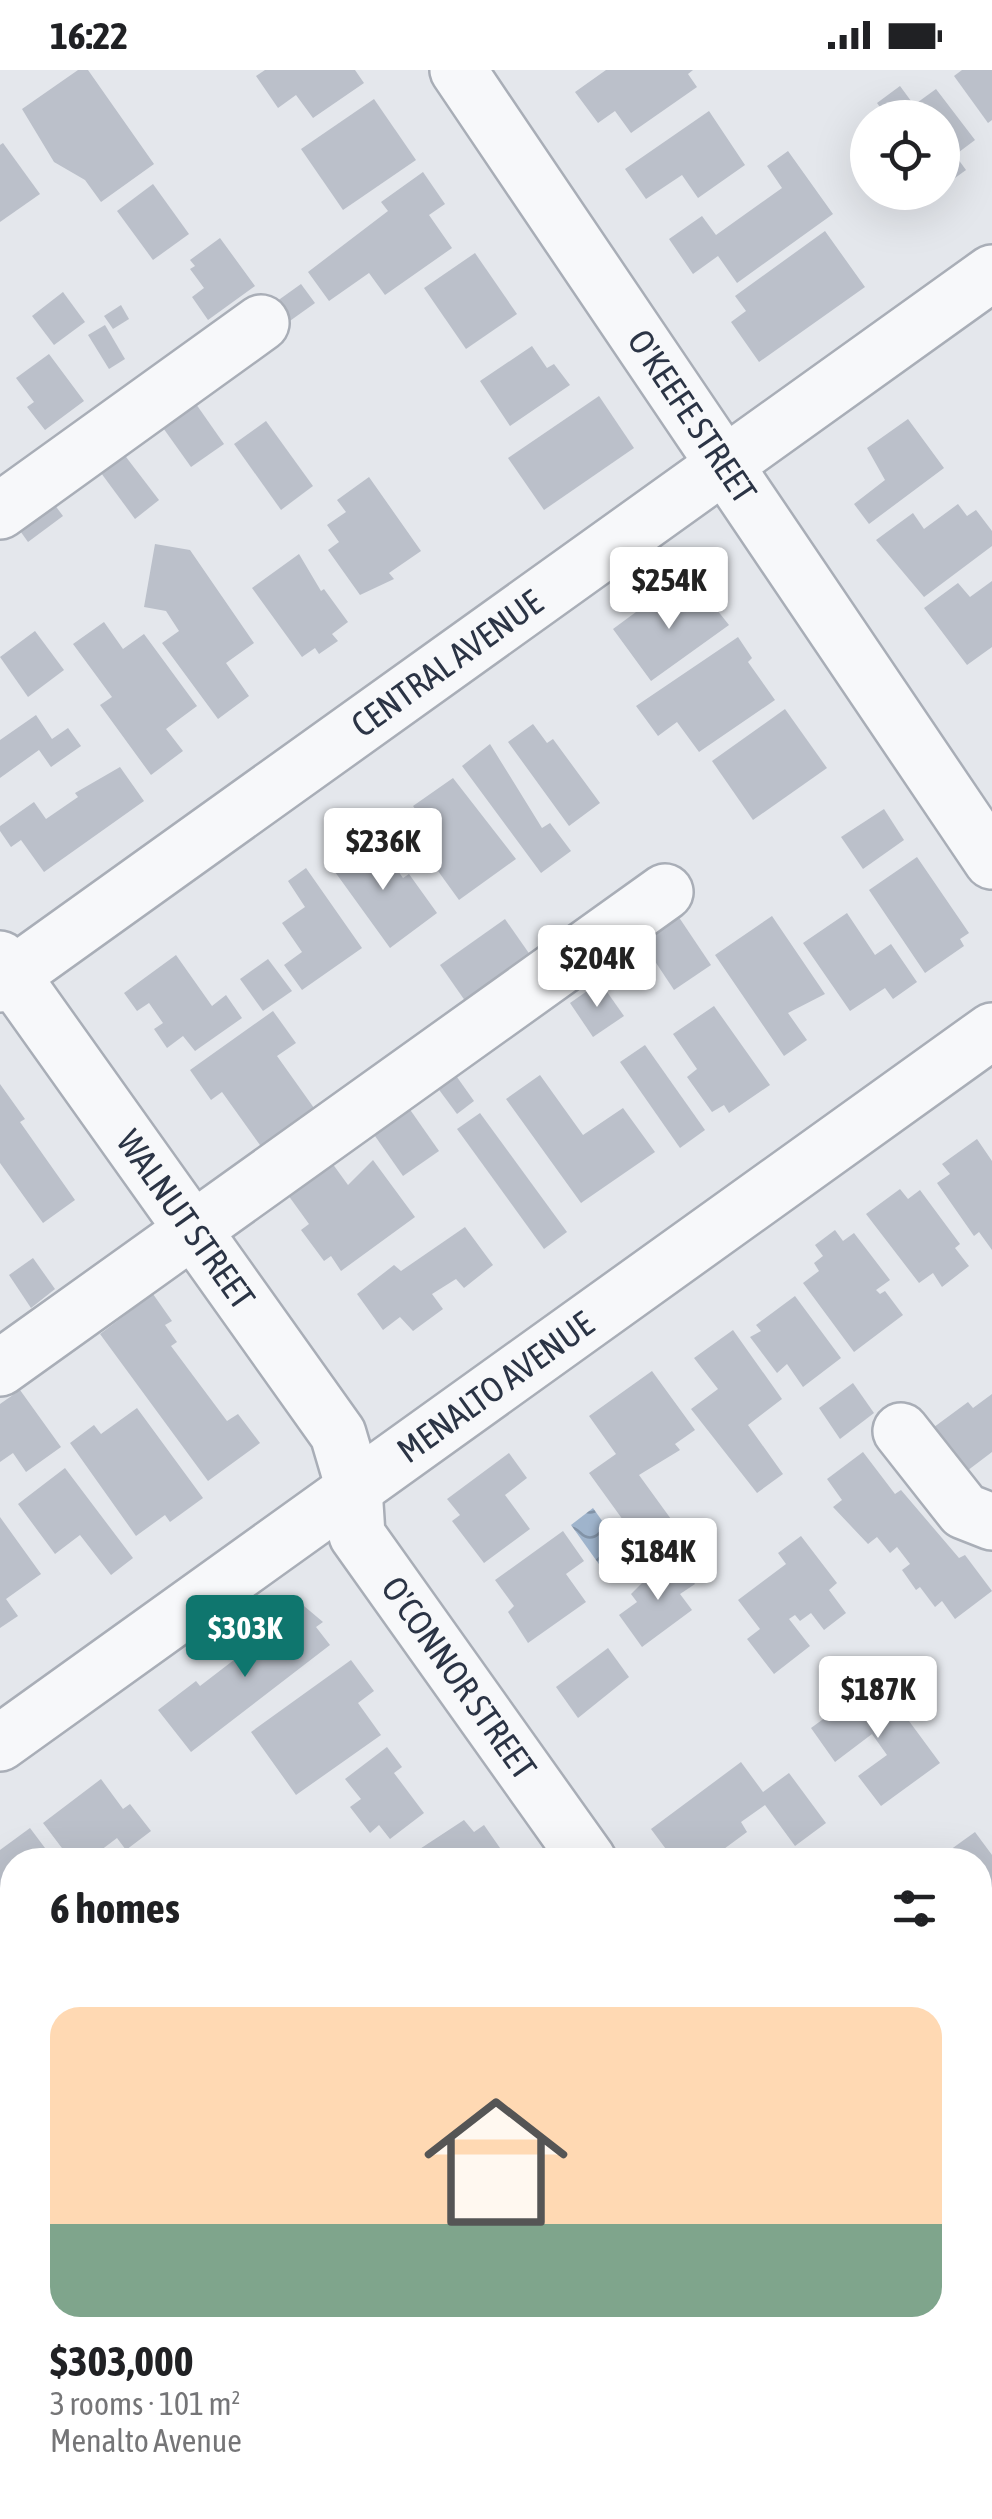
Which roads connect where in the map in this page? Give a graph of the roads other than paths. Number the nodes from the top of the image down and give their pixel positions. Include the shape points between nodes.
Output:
1 (458, 70) edge
2 (992, 273) edge
3 (261, 324) dead end
4 (725, 464) junction
5 (0, 511) edge
6 (992, 860) edge
7 (665, 892) dead end
8 (4, 972) edge
9 (992, 1032) edge
10 (193, 1234) junction
11 (0, 1368) edge
12 (901, 1431) dead end
13 (354, 1488) junction
14 (992, 1522) edge
15 (0, 1743) edge
16 (579, 1848) edge

1 - 4 street, O'KEEFE STREET
2 - 4 street, CENTRAL AVENUE
3 - 5 street
4 - 6 street, O'KEEFE STREET
4 - 8 street, CENTRAL AVENUE via 117,904
7 - 10 street
8 - 10 street, WALNUT STREET
9 - 13 street, MENALTO AVENUE
10 - 11 street
10 - 13 street, WALNUT STREET via 338,1434
12 - 14 street via 964,1511
13 - 15 street, MENALTO AVENUE
13 - 16 street, O'CONNOR STREET via 357,1534

